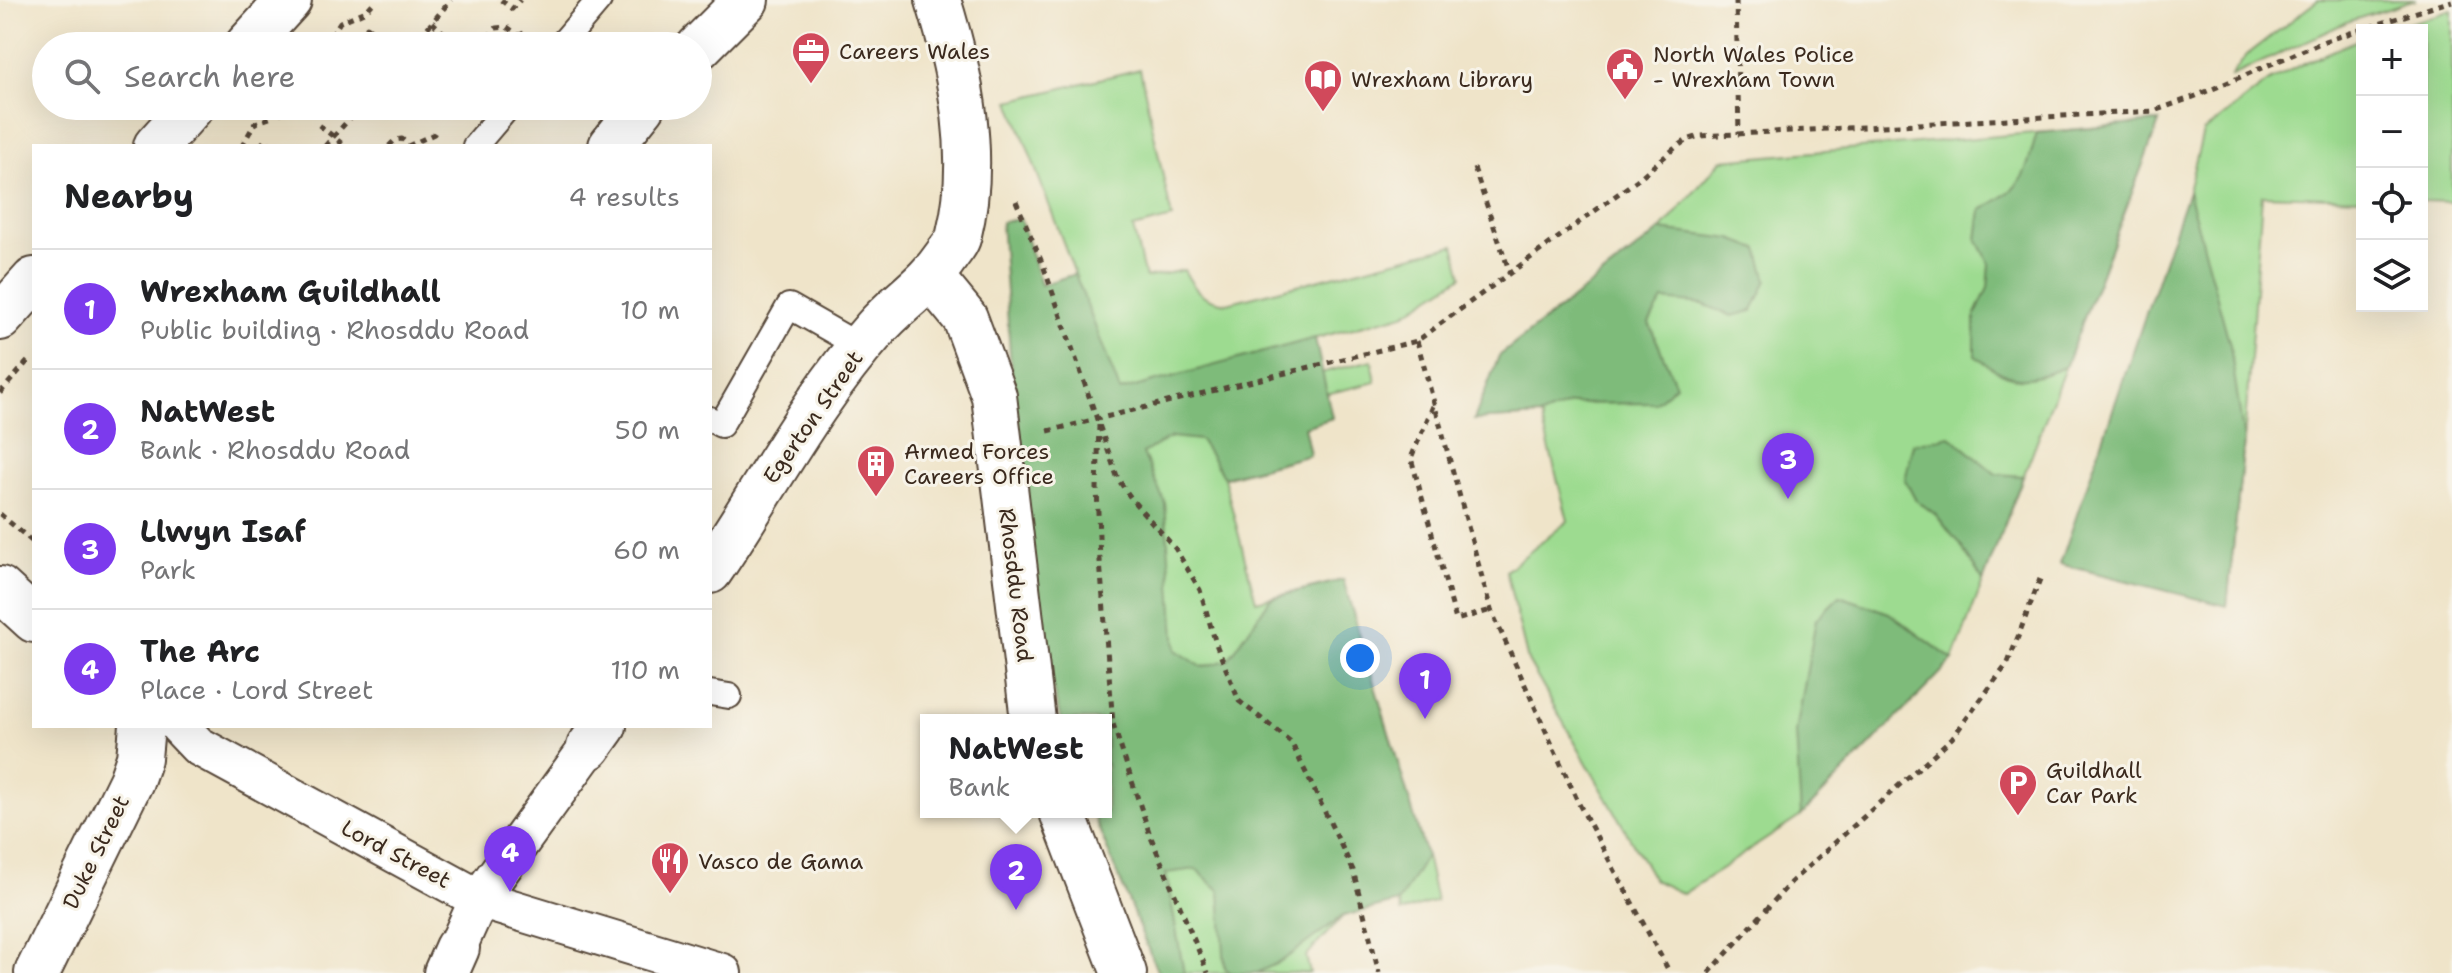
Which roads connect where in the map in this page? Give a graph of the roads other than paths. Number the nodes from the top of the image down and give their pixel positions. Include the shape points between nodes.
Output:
1 (289, 0) edge
2 (599, 0) edge
3 (746, 0) edge
4 (938, 0) edge
5 (260, 32) edge
6 (572, 32) edge
7 (712, 34) edge
8 (179, 120) edge
9 (497, 120) edge
10 (632, 120) edge
11 (158, 144) edge
12 (477, 144) edge
13 (613, 144) edge
14 (932, 278) junction
15 (32, 282) edge
16 (0, 318) edge
17 (861, 347) junction
18 (712, 420) edge
19 (712, 568) edge
20 (0, 589) edge
21 (32, 618) edge
22 (1032, 714) edge
23 (142, 728) edge
24 (181, 728) edge
25 (596, 737) edge
26 (1064, 818) edge
27 (479, 899) junction
28 (452, 961) edge
29 (38, 973) edge
30 (722, 973) edge
31 (1124, 973) edge

1 - 5 street
2 - 6 lane
3 - 7 street
4 - 14 street via 954,50 967,173 959,238
8 - 11 street
9 - 12 lane
10 - 13 street
14 - 17 street, Egerton Street
14 - 22 street, Rhosddu Road via 965,318 994,396
15 - 16 street
17 - 18 lane via 789,306 721,425
17 - 19 street, Egerton Street via 822,395
20 - 21 street
23 - 29 street, Duke Street via 131,781
24 - 27 street, Lord Street via 198,746
25 - 27 street
26 - 31 street
27 - 28 street
27 - 30 street, Lord Street

